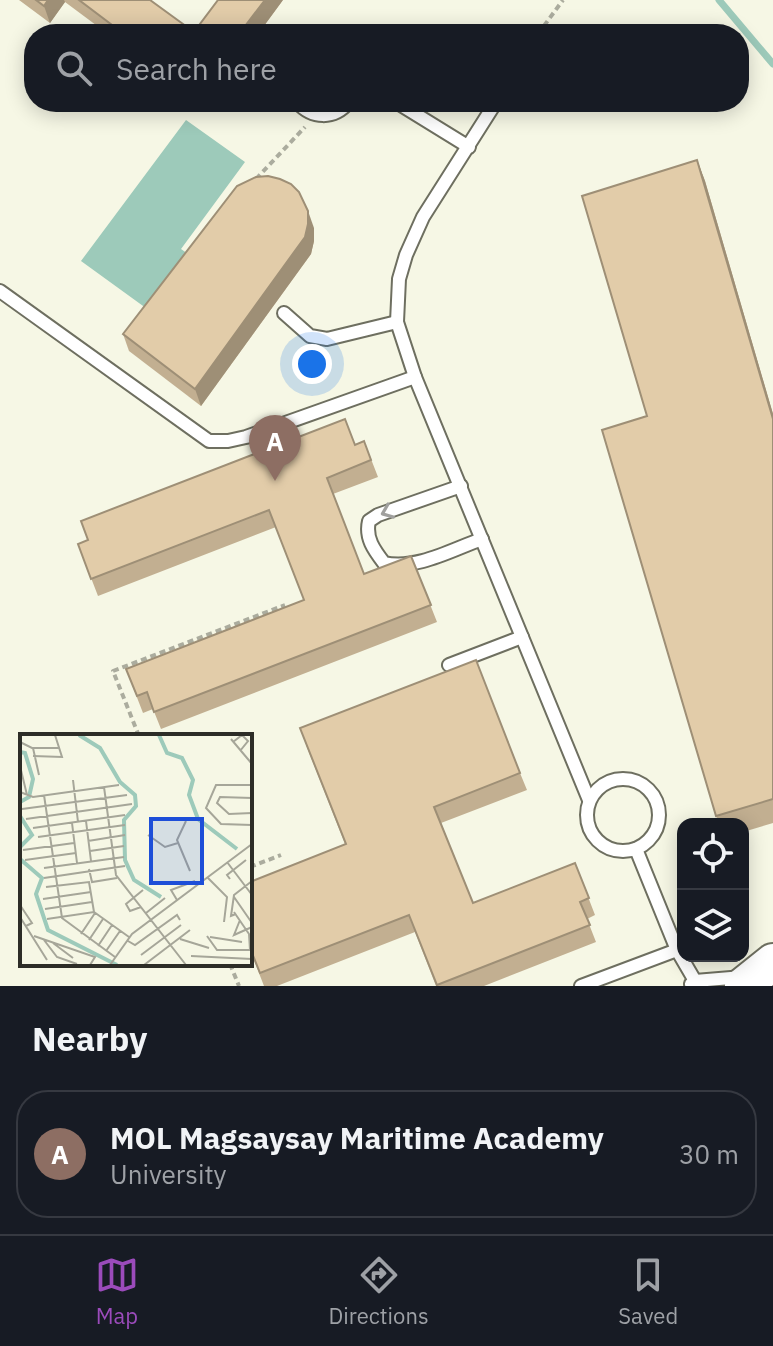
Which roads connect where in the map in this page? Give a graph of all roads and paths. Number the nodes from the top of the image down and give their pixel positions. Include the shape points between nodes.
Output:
1 (563, 0) edge
2 (545, 24) edge
3 (309, 112) edge
4 (337, 112) edge
5 (412, 112) edge
6 (490, 112) edge
7 (316, 115) junction
8 (469, 147) junction
9 (255, 180) edge
10 (0, 291) edge
11 (284, 313) dead end
12 (397, 322) junction
13 (415, 377) junction
14 (461, 486) junction
15 (482, 539) junction
16 (285, 605) edge
17 (522, 637) junction
18 (449, 665) dead end
19 (138, 734) edge
20 (589, 800) junction
21 (636, 849) junction
22 (281, 855) dead end
23 (252, 866) edge
24 (677, 950) joint
25 (683, 962) edge
26 (231, 966) edge
27 (757, 975) edge
28 (694, 984) edge
29 (239, 986) edge
30 (581, 986) edge

1 - 2 path
3 - 7 lane
4 - 7 lane
5 - 8 lane
6 - 8 lane
7 - 9 path
8 - 12 lane via 423,217 406,255
10 - 13 lane via 209,441 246,437
11 - 12 lane via 310,336 327,339
12 - 13 lane
13 - 14 lane
14 - 15 lane
14 -> 15 lane via 378,515 369,521 369,538 384,563 398,566
15 - 17 lane
16 - 19 path via 113,671
17 - 18 lane
17 - 20 lane
20 - 21 lane via 587,821 597,840 615,851
20 - 21 lane via 604,784 624,779 652,794 657,825
21 - 24 lane
22 - 23 path
24 - 30 lane
25 - 28 lane
26 - 29 path
27 - 28 lane

